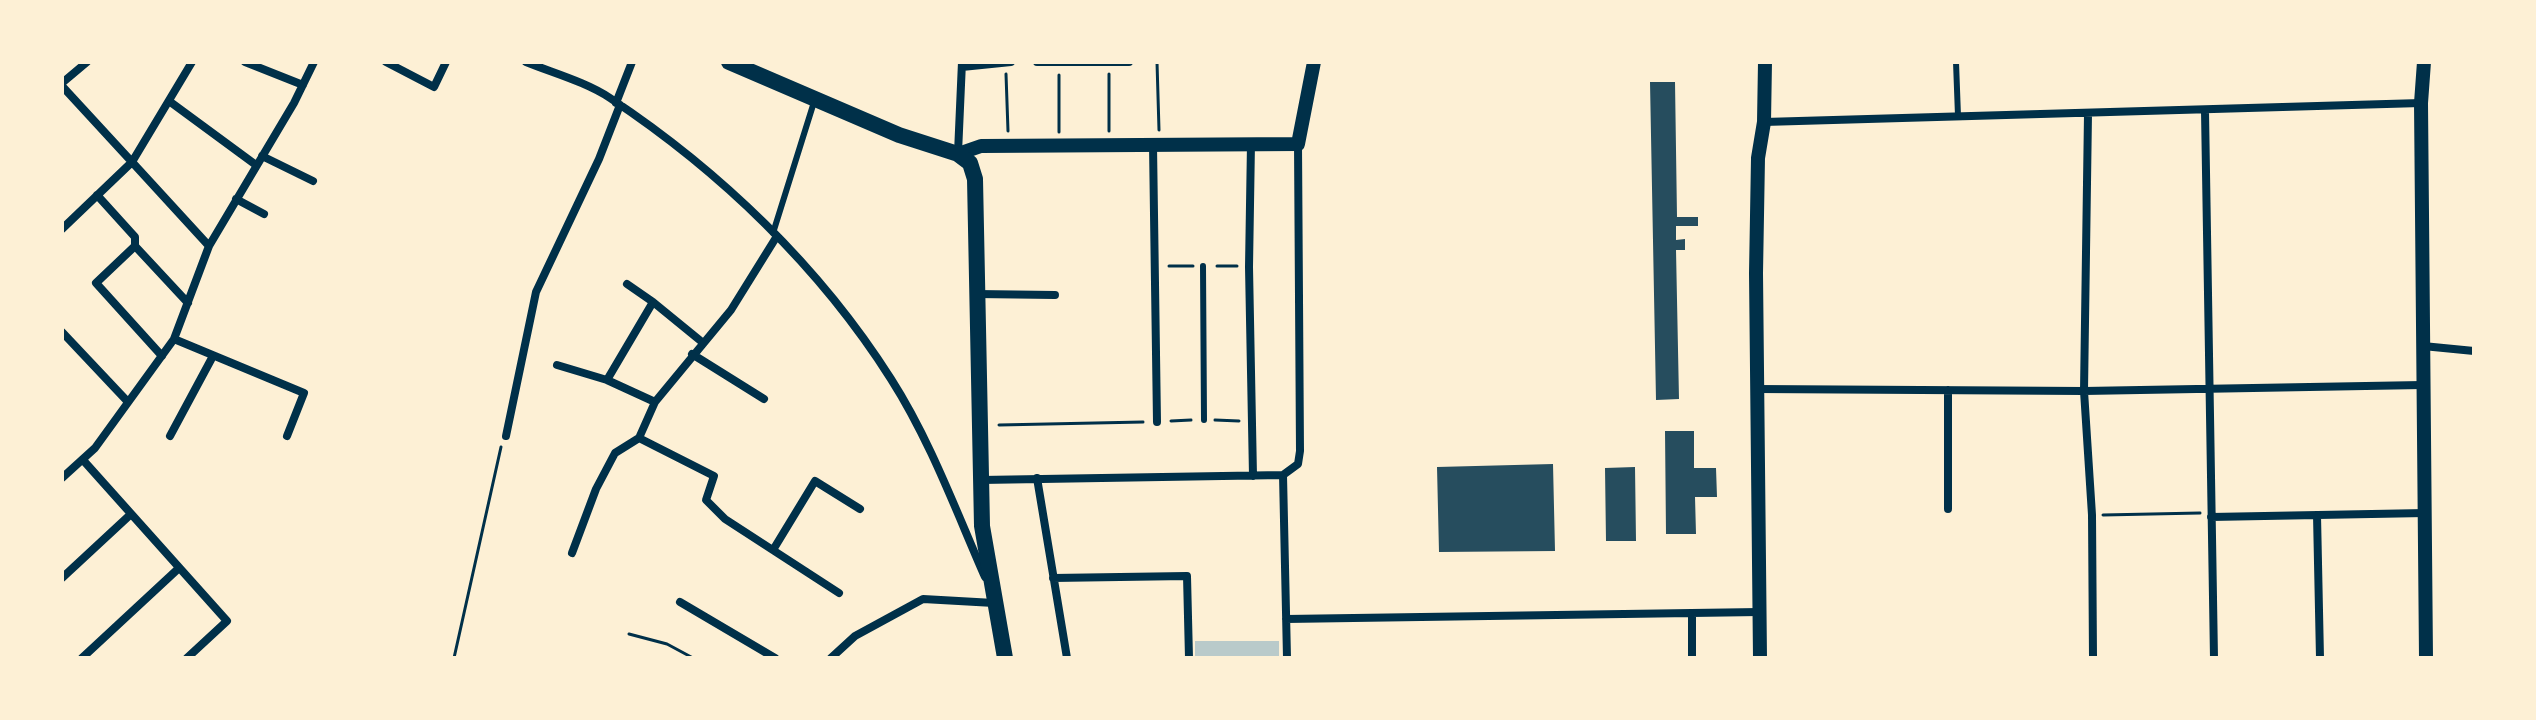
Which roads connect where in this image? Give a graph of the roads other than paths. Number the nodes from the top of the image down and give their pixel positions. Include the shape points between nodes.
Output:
1 (87, 62) edge
2 (192, 62) edge
3 (245, 62) edge
4 (314, 62) edge
5 (386, 62) edge
6 (446, 62) edge
7 (526, 62) edge
8 (632, 62) edge
9 (729, 62) edge
10 (1008, 62) edge
11 (1037, 62) edge
12 (1108, 62) edge
13 (1129, 62) edge
14 (1314, 62) edge
15 (1765, 62) edge
16 (1956, 62) edge
17 (2424, 62) edge
18 (1059, 63) edge
19 (962, 64) edge
20 (62, 84) edge
21 (303, 85) junction
22 (815, 99) junction
23 (169, 101) junction
24 (2421, 103) junction
25 (618, 104) junction
26 (2205, 111) junction
27 (2088, 114) junction
28 (1958, 116) junction
29 (1764, 122) junction
30 (1251, 143) junction
31 (1156, 144) junction
32 (1298, 144) junction
33 (958, 154) junction
34 (262, 156) junction
35 (132, 162) junction
36 (256, 165) junction
37 (313, 181) dead end
38 (97, 195) junction
39 (236, 199) junction
40 (264, 214) dead end
41 (62, 229) edge
42 (775, 235) junction
43 (135, 246) junction
44 (209, 246) junction
45 (1203, 266) dead end
46 (627, 284) dead end
47 (976, 294) junction
48 (1055, 295) dead end
49 (653, 302) junction
50 (188, 303) junction
51 (62, 332) edge
52 (174, 339) junction
53 (702, 342) junction
54 (2423, 346) junction
55 (2474, 351) edge
56 (692, 354) junction
57 (162, 356) junction
58 (213, 356) junction
59 (557, 365) dead end
60 (607, 380) junction
61 (2422, 385) junction
62 (2209, 388) junction
63 (1756, 389) junction
64 (1948, 390) junction
65 (2084, 391) junction
66 (764, 399) dead end
67 (128, 402) junction
68 (655, 402) junction
69 (1204, 420) road end
70 (1157, 422) road end
71 (170, 436) dead end
72 (287, 436) dead end
73 (506, 436) road end
74 (639, 438) junction
75 (83, 460) junction
76 (1283, 475) junction
77 (1253, 476) junction
78 (62, 478) edge
79 (1037, 478) junction
80 (980, 480) junction
81 (860, 509) dead end
82 (1948, 509) dead end
83 (2425, 513) junction
84 (131, 514) junction
85 (2211, 515) junction
86 (2317, 515) junction
87 (773, 550) junction
88 (572, 553) dead end
89 (179, 568) junction
90 (62, 578) edge
91 (1053, 578) junction
92 (839, 593) dead end
93 (993, 598) junction
94 (680, 602) dead end
95 (1759, 612) junction
96 (1692, 613) junction
97 (1286, 619) junction
98 (82, 658) edge
99 (187, 658) edge
100 (775, 658) edge
101 (831, 658) edge
102 (1005, 658) edge
103 (1067, 658) edge
104 (1189, 658) edge
105 (1287, 658) edge
106 (1692, 658) edge
107 (1760, 658) edge
108 (2093, 658) edge
109 (2214, 658) edge
110 (2320, 658) edge
111 (2426, 658) edge

1 - 20 street
2 - 23 street
3 - 21 street
4 - 21 street
5 - 6 street via 434,87
7 - 25 street
8 - 25 street
9 - 22 main road
10 - 19 street
11 - 18 street
12 - 13 street
12 - 18 street
14 - 32 street
15 - 29 street
16 - 28 lane
17 - 24 street
19 - 33 street
20 - 35 street
21 - 34 street
22 - 33 main road
22 - 42 lane
23 - 35 street
23 - 36 street
24 - 26 street
24 - 54 street
25 - 42 street via 687,154
25 - 73 street via 599,159 536,292
26 - 27 street
26 - 62 street
27 - 28 street
27 - 65 street
28 - 29 street
29 - 63 street via 1758,158
30 - 31 street
30 - 32 street
30 - 77 street
31 - 33 street via 981,146
31 - 70 street
32 - 76 street via 1300,451 1298,464
33 - 47 main road via 970,163 975,179
34 - 36 street
34 - 37 street
35 - 38 street
35 - 44 street
36 - 39 street
38 - 41 street
38 - 43 street via 135,237
39 - 40 street
39 - 44 street
42 - 53 street via 731,310
42 - 93 street via 827,289 892,380
43 - 50 street
43 - 57 street via 96,283
44 - 50 street
45 - 69 lane
46 - 49 street
47 - 48 street
47 - 80 main road
49 - 53 street
49 - 60 street
50 - 52 street
51 - 67 street
52 - 57 street
52 - 58 street
53 - 56 street
54 - 55 street
54 - 61 street
56 - 66 street
56 - 68 street
57 - 67 street
58 - 71 street
58 - 72 street via 304,393
59 - 60 street
60 - 68 street
61 - 62 street
61 - 83 street
62 - 65 street
62 - 85 street
63 - 64 street
63 - 95 street
64 - 65 street
64 - 82 street
65 - 108 street
67 - 75 street
68 - 74 street
74 - 87 street via 714,476 706,500
74 - 88 street via 615,453
75 - 78 street
75 - 84 street
76 - 77 street
76 - 97 street
77 - 79 street
79 - 80 street
79 - 91 street
80 - 93 main road
81 - 87 street via 815,481
83 - 86 street
83 - 111 street
84 - 89 street
84 - 90 street
85 - 86 street
85 - 109 street
86 - 110 street
87 - 92 street
89 - 98 street
89 - 99 street via 227,621
91 - 103 street
91 - 104 street via 1187,576
93 - 101 street via 923,599 855,636
93 - 102 main road
94 - 100 street
95 - 96 street
95 - 107 street
96 - 97 street
96 - 106 street
97 - 105 street

